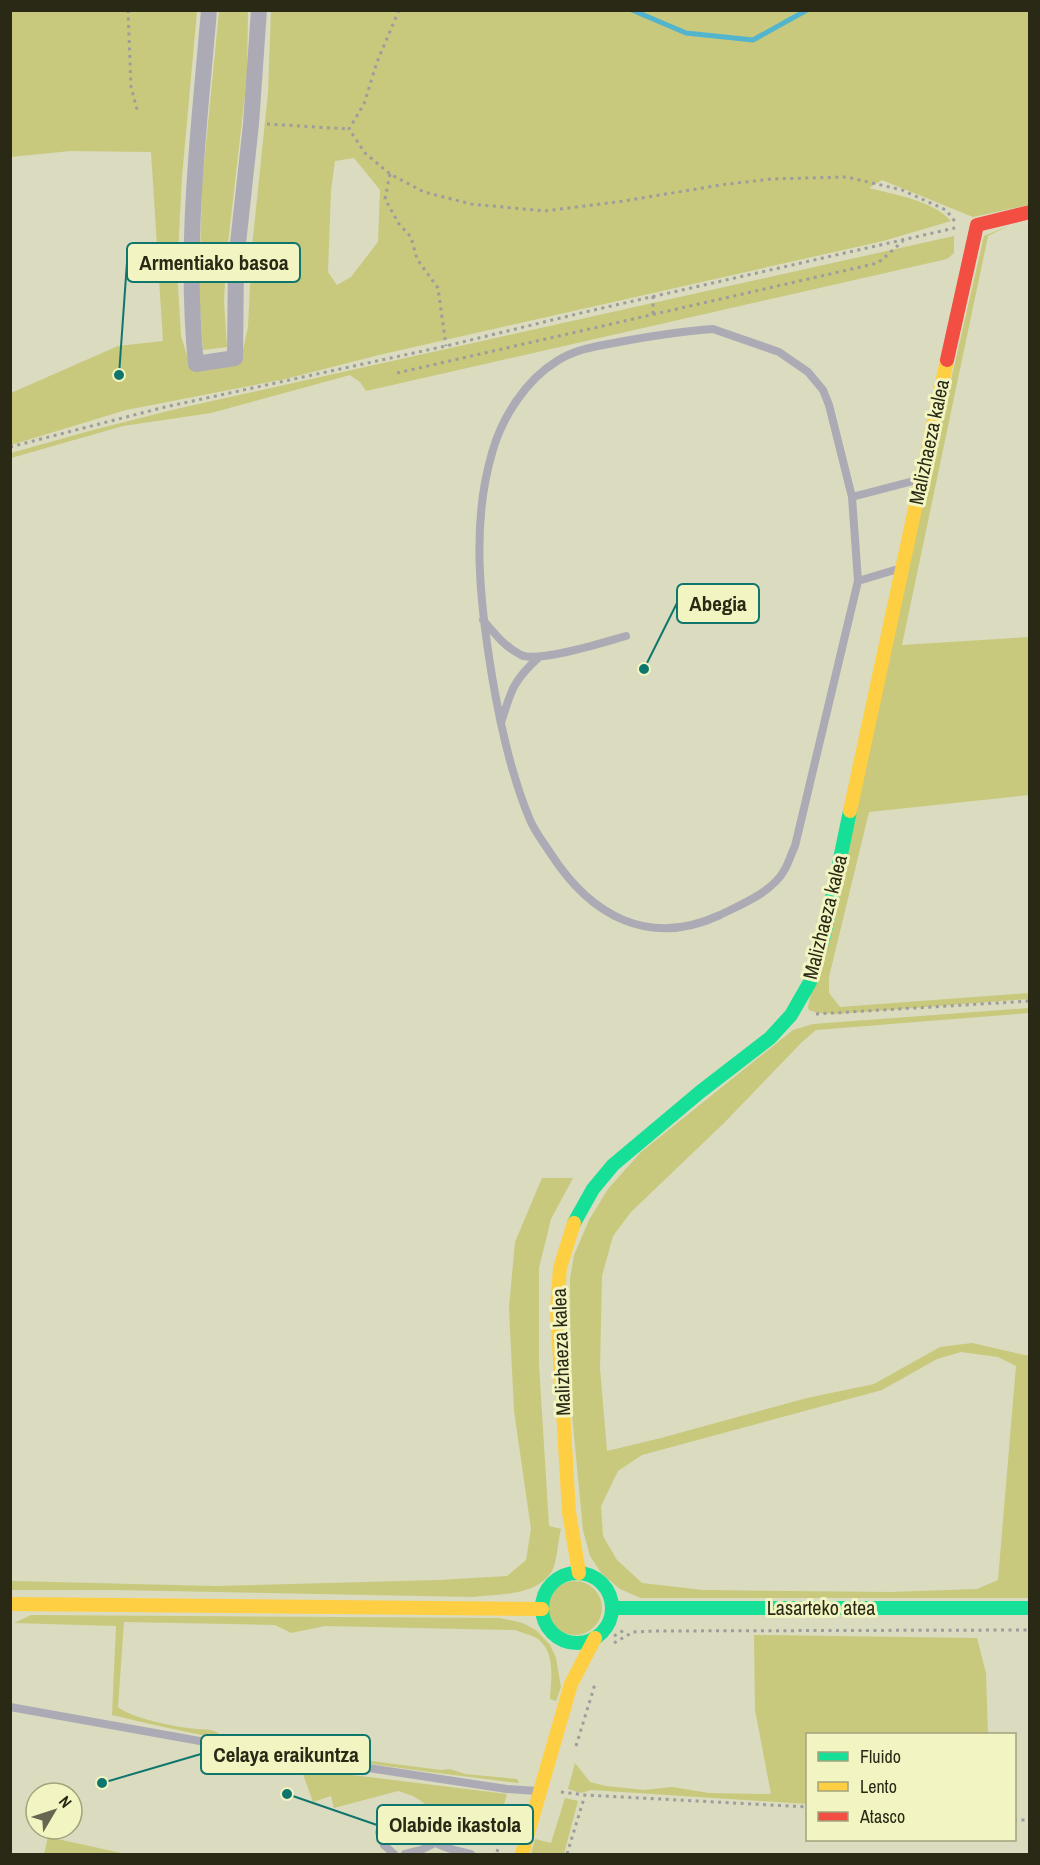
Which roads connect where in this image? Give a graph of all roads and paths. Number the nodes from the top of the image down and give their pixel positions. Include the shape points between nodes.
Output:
1 (128, 10) edge
2 (209, 10) edge
3 (258, 10) edge
4 (399, 10) edge
5 (138, 113) dead end
6 (265, 124) dead end
7 (349, 129) junction
8 (390, 174) junction
9 (1029, 212) edge
10 (905, 239) junction
11 (653, 296) junction
12 (653, 314) junction
13 (446, 346) junction
14 (397, 373) dead end
15 (10, 447) edge
16 (921, 479) junction
17 (852, 497) junction
18 (901, 568) junction
19 (858, 581) junction
20 (483, 620) junction
21 (626, 636) dead end
22 (539, 657) junction
23 (500, 725) junction
24 (1029, 1001) edge
25 (791, 1015) junction
26 (579, 1573) junction
27 (10, 1604) edge
28 (612, 1608) junction
29 (1029, 1608) edge
30 (542, 1609) junction
31 (632, 1626) dead end
32 (1029, 1630) edge
33 (557, 1637) junction
34 (595, 1638) junction
35 (612, 1638) dead end
36 (608, 1651) dead end
37 (596, 1681) dead end
38 (571, 1684) junction
39 (10, 1707) edge
40 (575, 1748) dead end
41 (540, 1791) junction
42 (585, 1795) junction
43 (558, 1802) dead end
44 (806, 1807) edge
45 (533, 1812) junction
46 (435, 1843) junction
47 (497, 1852) dead end
48 (394, 1854) edge
49 (405, 1854) edge
50 (471, 1854) edge
51 (522, 1854) edge
52 (567, 1854) edge

1 - 5 path via 131,87
2 - 3 street via 192,217 190,303 195,364 235,358 237,262
4 - 7 path via 364,104
6 - 7 path
7 - 8 path via 366,153
8 - 10 path via 424,192 471,204 545,211 720,184 847,177 902,190 946,210 961,229
8 - 13 path via 385,199 411,237 417,260 438,288
9 - 16 street, Malizhaeza kalea via 977,225
10 - 11 path
10 - 12 path via 878,263
11 - 12 path
11 - 13 path
12 - 14 path
13 - 15 path via 165,407
16 - 17 lane
16 - 18 street, Malizhaeza kalea
17 - 19 lane
17 - 20 lane via 823,390 808,372 779,352 713,329 674,331 582,349 557,361 536,378 504,422 492,450 480,534
18 - 19 lane
18 - 25 street, Malizhaeza kalea via 818,962
19 - 23 lane via 795,846 784,872 767,889 706,921 679,928 652,928 623,921 595,905 563,872 531,822
20 - 22 lane via 503,642 522,655
20 - 23 lane
21 - 22 lane
22 - 23 lane via 520,674
24 - 25 path
25 - 26 street, Malizhaeza kalea via 770,1038 613,1165 593,1189 573,1224 560,1268 557,1309 569,1512
26 - 28 street via 602,1584
26 - 30 street via 556,1580 545,1593
27 - 30 street
28 - 29 street, Lasarteko atea
28 - 34 street via 607,1625
30 - 33 street via 544,1620
31 - 35 path
32 - 36 path via 633,1632
33 - 34 street via 578,1643
33 - 38 street via 567,1656
34 - 38 street
37 - 40 path
38 - 41 street
39 - 41 lane via 256,1751
41 - 45 street
42 - 43 path via 561,1792
42 - 44 path
42 - 52 path
45 - 47 path via 509,1810
45 - 51 street
46 - 48 lane via 412,1819 397,1817 386,1822 379,1832 384,1845
46 - 49 lane
46 - 50 lane

